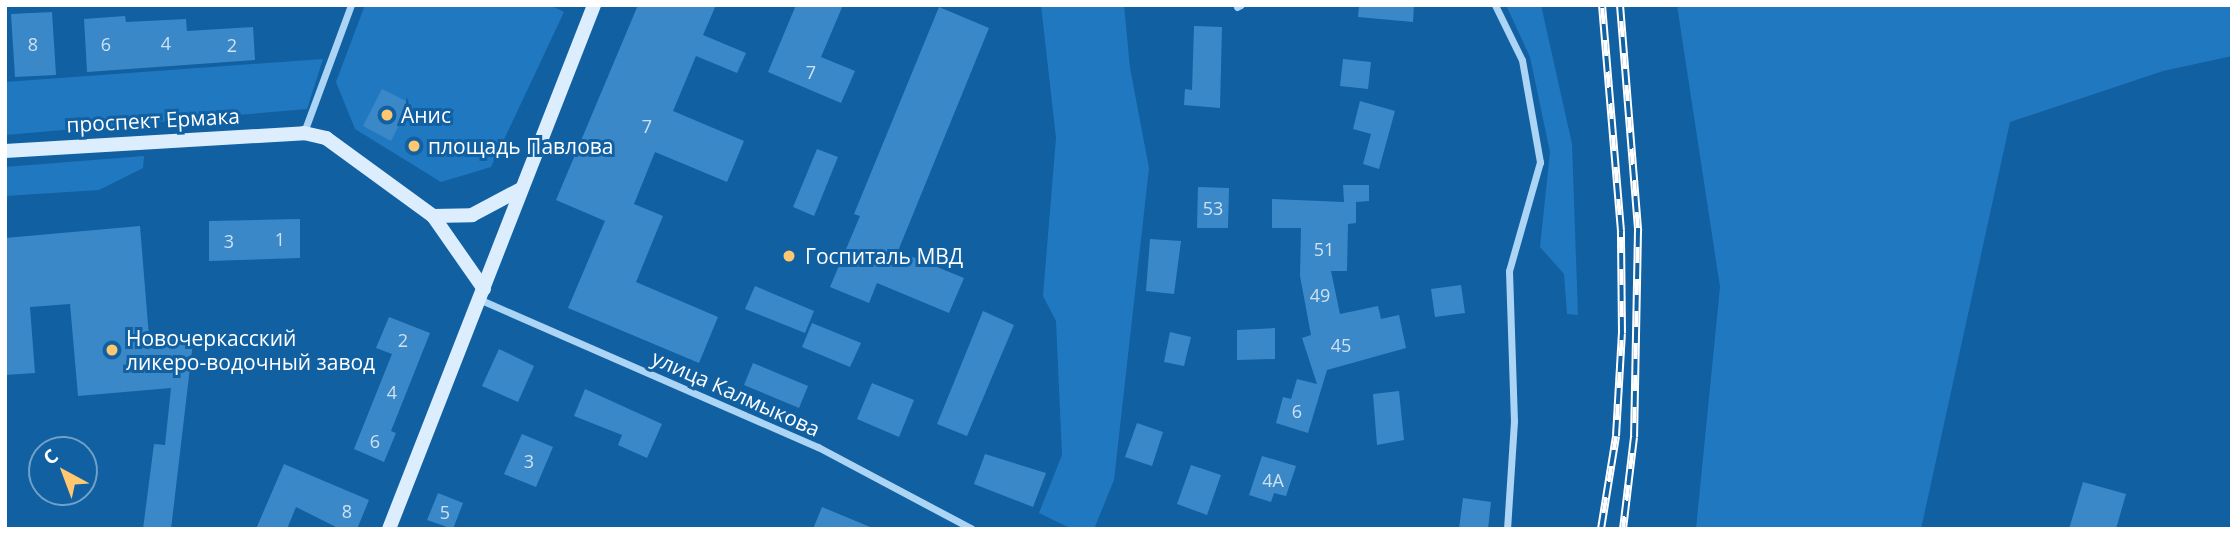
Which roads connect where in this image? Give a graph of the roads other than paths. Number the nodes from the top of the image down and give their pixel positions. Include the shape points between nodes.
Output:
1 (352, 5) edge
2 (594, 5) edge
3 (1495, 5) edge
4 (304, 133) junction
5 (5, 151) edge
6 (519, 189) junction
7 (433, 216) junction
8 (482, 295) junction
9 (389, 529) edge
10 (972, 529) edge
11 (1507, 529) edge

1 - 4 street
2 - 6 street
3 - 11 street via 1522,60 1541,162 1509,271 1514,421
4 - 5 street, проспект Ермака
4 - 7 street via 343,148
6 - 7 street via 472,215
6 - 8 street
7 - 8 street
8 - 9 street
8 - 10 street, улица Калмыкова via 818,447

